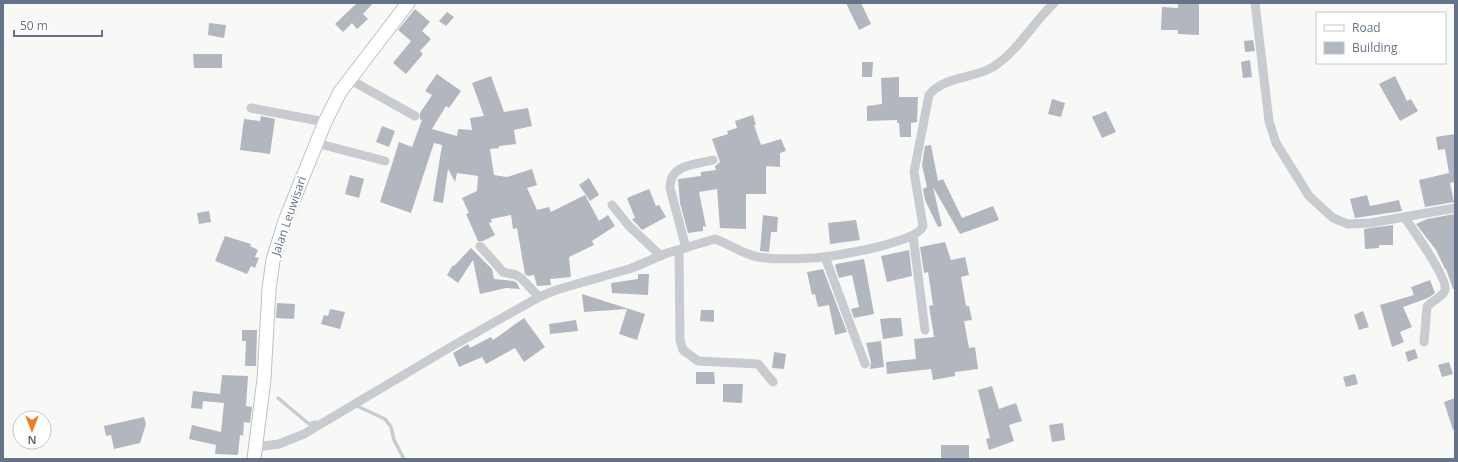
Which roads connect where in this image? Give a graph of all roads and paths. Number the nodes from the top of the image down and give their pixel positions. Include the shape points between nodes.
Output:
1 (408, 3) edge
2 (1054, 3) edge
3 (1255, 3) edge
4 (349, 79) junction
5 (251, 108) dead end
6 (415, 116) dead end
7 (325, 122) junction
8 (316, 143) junction
9 (385, 160) dead end
10 (713, 160) dead end
11 (612, 205) dead end
12 (1455, 208) edge
13 (1405, 218) junction
14 (913, 236) junction
15 (480, 246) dead end
16 (683, 249) junction
17 (661, 256) junction
18 (825, 257) junction
19 (539, 297) junction
20 (926, 330) dead end
21 (1424, 342) dead end
22 (865, 364) dead end
23 (773, 382) dead end
24 (255, 453) edge

1 - 4 main road, Jalan Leuwisari
2 - 14 street via 1003,60 979,73 939,86 929,95 914,172 923,226
3 - 13 street via 1269,121 1276,143 1309,196 1333,218 1348,224
4 - 6 street
4 - 7 main road, Jalan Leuwisari
5 - 7 street
7 - 8 main road, Jalan Leuwisari
8 - 9 street
8 - 24 main road, Jalan Leuwisari via 285,221 273,260 264,379
10 - 16 street via 681,168 674,172 671,179 670,188
11 - 17 street via 629,226
12 - 13 street
13 - 21 street via 1441,273 1445,287 1443,294 1427,307
14 - 18 street
14 - 20 street
15 - 19 street via 503,272 521,278
16 - 17 street
16 - 18 street via 716,239 741,252 758,257
16 - 23 street via 680,340 683,350 698,361 758,364
17 - 19 street via 632,268
18 - 22 street
19 - 24 street via 304,434

